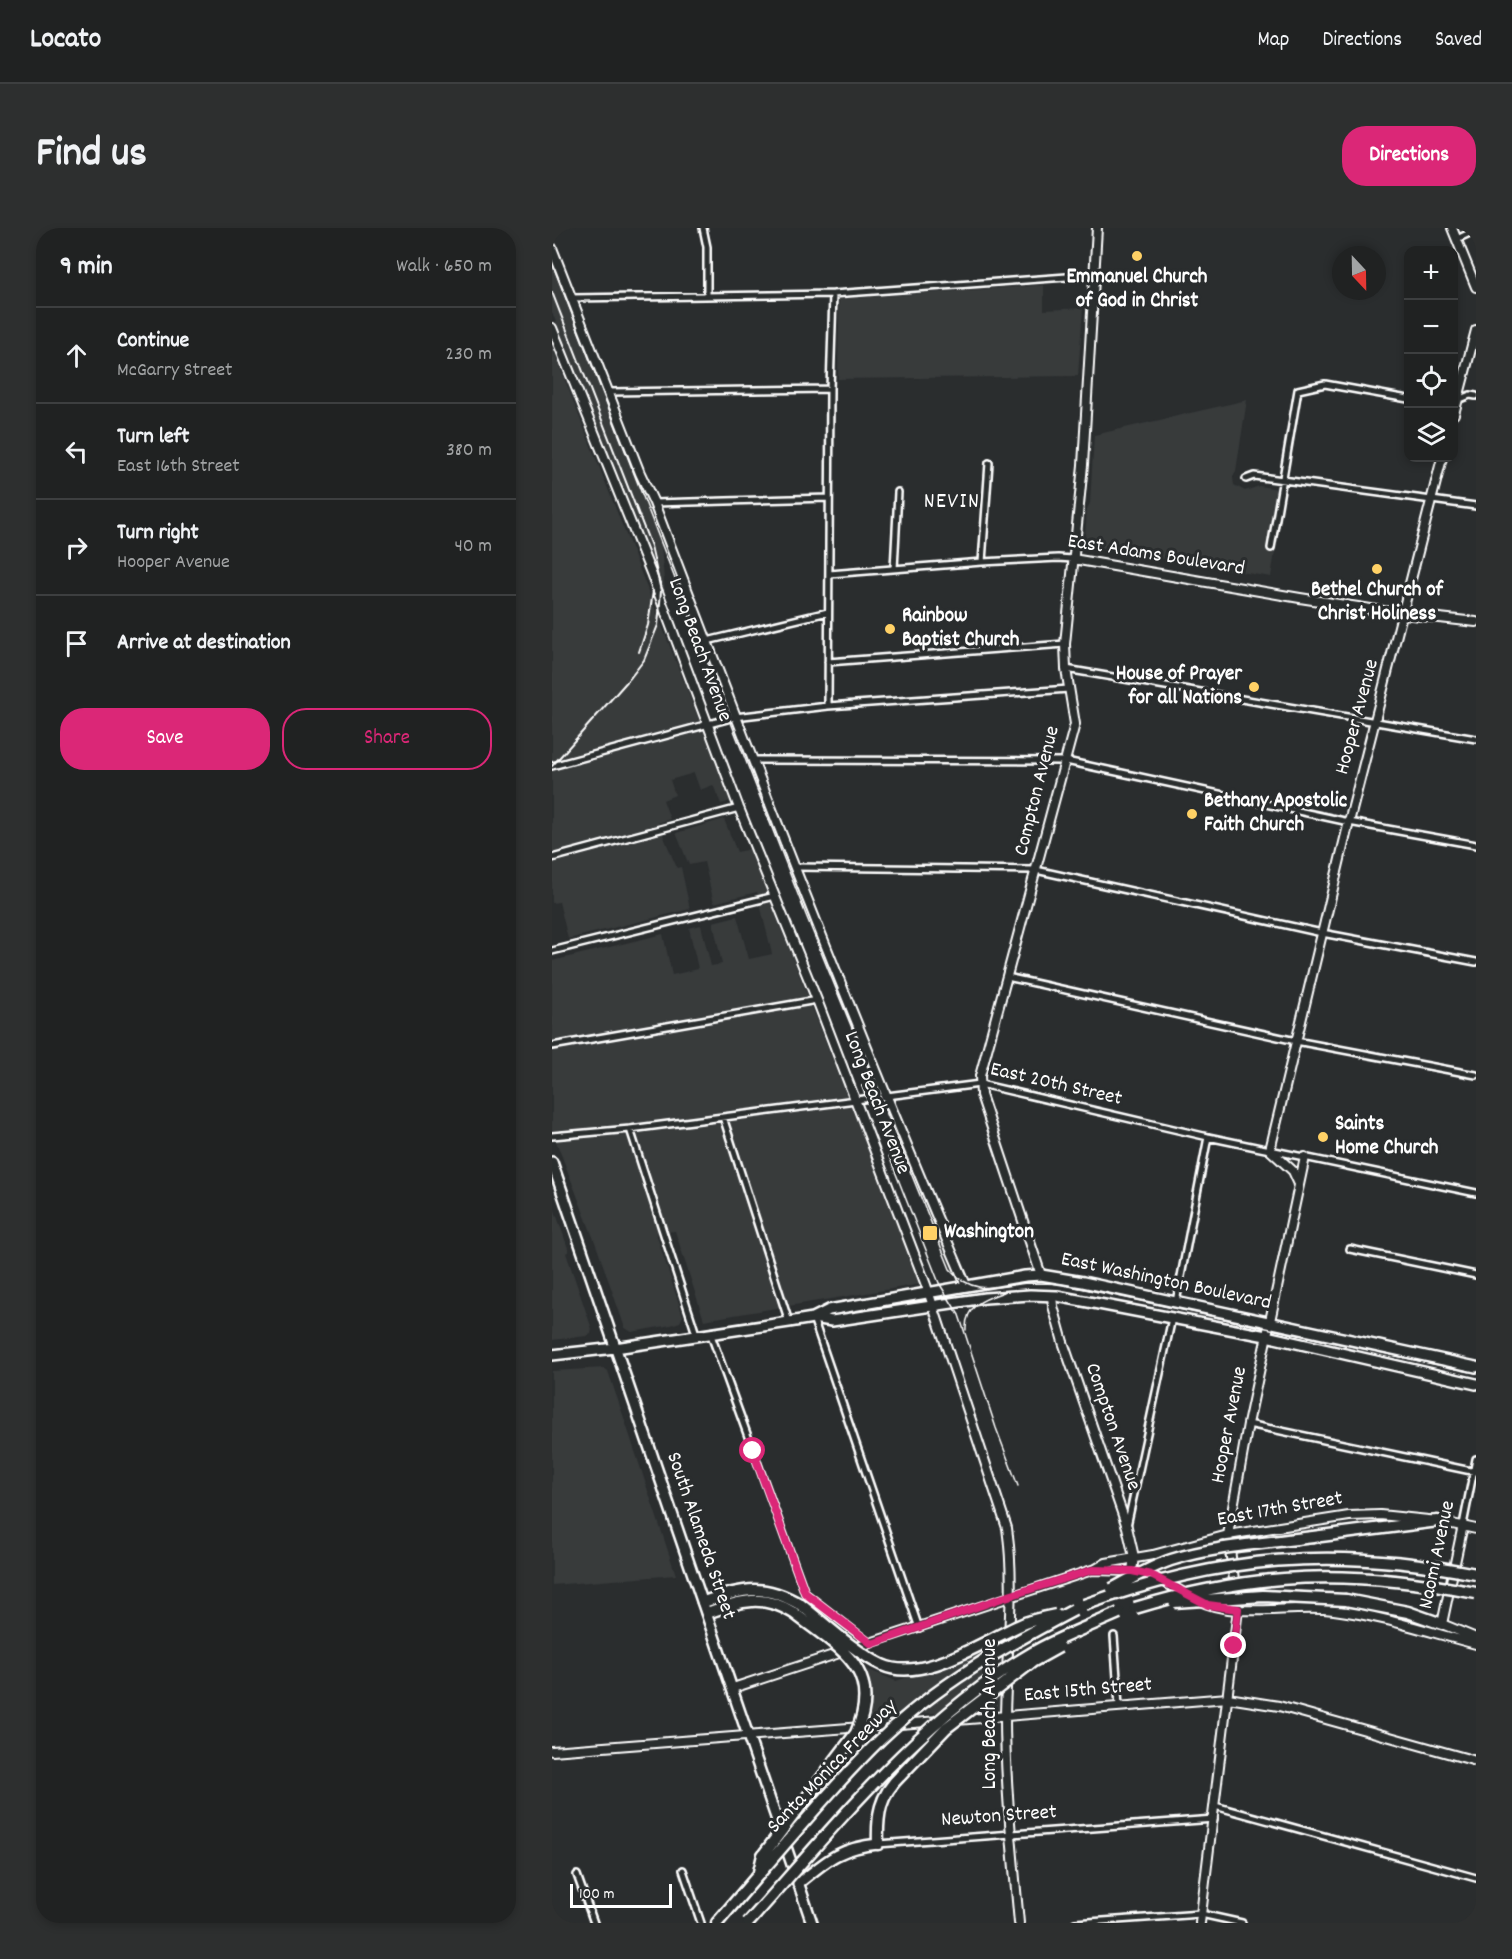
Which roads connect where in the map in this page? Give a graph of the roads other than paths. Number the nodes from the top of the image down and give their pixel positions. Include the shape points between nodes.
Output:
1 (703, 228) edge
2 (1097, 228) edge
3 (1452, 228) edge
4 (1476, 230) edge
5 (1457, 239) junction
6 (552, 248) edge
7 (1094, 275) junction
8 (1476, 287) edge
9 (833, 294) junction
10 (707, 296) junction
11 (572, 298) junction
12 (552, 328) edge
13 (1476, 330) edge
14 (830, 390) junction
15 (1458, 391) edge
16 (609, 392) junction
17 (1476, 396) edge
18 (1404, 398) edge
19 (1458, 400) edge
20 (1441, 462) edge
21 (989, 463) dead end
22 (1246, 479) dead end
23 (1283, 480) junction
24 (898, 492) dead end
25 (829, 498) junction
26 (1431, 501) junction
27 (654, 503) junction
28 (1476, 506) edge
29 (1271, 548) dead end
30 (1073, 559) junction
31 (982, 562) junction
32 (894, 569) junction
33 (829, 574) junction
34 (828, 612) junction
35 (1403, 614) junction
36 (1476, 622) edge
37 (707, 641) junction
38 (1065, 644) junction
39 (828, 662) junction
40 (1066, 669) junction
41 (1069, 689) junction
42 (828, 706) junction
43 (735, 717) junction
44 (1376, 722) junction
45 (707, 724) junction
46 (1476, 739) edge
47 (752, 760) junction
48 (1066, 761) junction
49 (552, 766) edge
50 (739, 808) junction
51 (1349, 822) junction
52 (1476, 845) edge
53 (552, 858) edge
54 (795, 867) junction
55 (1036, 870) junction
56 (775, 896) junction
57 (1322, 933) junction
58 (552, 951) edge
59 (1476, 962) edge
60 (1007, 977) junction
61 (817, 1000) junction
62 (1296, 1041) junction
63 (552, 1046) edge
64 (1476, 1075) edge
65 (980, 1084) junction
66 (887, 1095) junction
67 (856, 1099) junction
68 (723, 1117) junction
69 (630, 1129) junction
70 (552, 1136) edge
71 (1208, 1137) junction
72 (1270, 1150) junction
73 (1305, 1157) junction
74 (552, 1162) edge
75 (1299, 1185) junction
76 (1476, 1193) edge
77 (1350, 1249) dead end
78 (1041, 1275) junction
79 (1476, 1275) edge
80 (964, 1281) junction
81 (929, 1292) junction
82 (1052, 1296) junction
83 (1176, 1302) junction
84 (949, 1304) junction
85 (933, 1306) junction
86 (813, 1318) junction
87 (1172, 1318) junction
88 (789, 1322) junction
89 (1269, 1322) junction
90 (711, 1335) junction
91 (1266, 1336) junction
92 (697, 1337) junction
93 (615, 1348) junction
94 (552, 1355) edge
95 (1476, 1367) edge
96 (1476, 1384) edge
97 (1248, 1424) junction
98 (1476, 1459) edge
99 (1475, 1472) edge
100 (1438, 1521) junction
101 (1463, 1525) junction
102 (1127, 1527) junction
103 (1476, 1529) edge
104 (1228, 1535) junction
105 (1134, 1557) junction
106 (1092, 1570) junction
107 (1132, 1571) junction
108 (1476, 1574) edge
109 (1476, 1593) edge
110 (1010, 1596) junction
111 (1079, 1607) junction
112 (705, 1608) junction
113 (1135, 1608) junction
114 (797, 1609) junction
115 (1238, 1609) junction
116 (1119, 1614) junction
117 (1442, 1624) junction
118 (919, 1628) junction
119 (1114, 1636) dead end
120 (1476, 1638) edge
121 (872, 1644) junction
122 (1476, 1644) edge
123 (733, 1688) junction
124 (1228, 1698) junction
125 (1119, 1706) junction
126 (1005, 1716) junction
127 (748, 1736) junction
128 (552, 1751) edge
129 (1476, 1761) edge
130 (1215, 1806) junction
131 (1214, 1819) junction
132 (1011, 1834) junction
133 (878, 1844) junction
134 (683, 1870) dead end
135 (759, 1874) junction
136 (577, 1875) dead end
137 (1476, 1878) edge
138 (798, 1884) junction
139 (1201, 1914) junction
140 (1114, 1921) edge
141 (594, 1923) edge
142 (701, 1923) edge
143 (717, 1923) edge
144 (748, 1923) edge
145 (812, 1923) edge
146 (1019, 1923) edge
147 (1075, 1923) edge
148 (1200, 1923) edge
149 (1242, 1923) edge

1 - 10 street
2 - 7 street, Compton Avenue
3 - 5 street
4 - 5 street
5 - 8 street
6 - 11 street, Long Beach Avenue
7 - 9 street
7 - 30 street, Compton Avenue via 1083,465
9 - 10 street
9 - 14 street
10 - 11 street
11 - 16 street, Long Beach Avenue
12 - 45 street, Long Beach Avenue
13 - 15 street
14 - 16 street
14 - 25 street
16 - 27 street, Long Beach Avenue
17 - 19 street
18 - 23 street via 1325,384 1298,390
20 - 26 street, Hooper Avenue
21 - 31 street
22 - 23 street via 1254,476
23 - 26 street
23 - 29 street
24 - 32 street
25 - 27 street
25 - 33 street
26 - 28 street
26 - 35 street, Hooper Avenue
27 - 37 street, Long Beach Avenue
30 - 31 street, East Adams Boulevard
30 - 35 street, East Adams Boulevard
30 - 38 street, Compton Avenue
31 - 32 street, East Adams Boulevard
32 - 33 street, East Adams Boulevard
33 - 34 street
34 - 37 street
34 - 39 street
35 - 36 street, East Adams Boulevard
35 - 44 street, Hooper Avenue
37 - 43 street, Long Beach Avenue
38 - 39 street
38 - 40 street, Compton Avenue
39 - 42 street
40 - 41 street, Compton Avenue
40 - 44 street
41 - 42 street
41 - 48 street, Compton Avenue via 1075,724
42 - 43 street
43 - 45 street
43 - 47 street, Long Beach Avenue
44 - 46 street
44 - 51 street, Hooper Avenue
45 - 49 street
45 - 50 street, Long Beach Avenue
47 - 48 street
47 - 54 street, Long Beach Avenue
48 - 51 street
48 - 55 street, Compton Avenue
50 - 53 street
50 - 56 street, Long Beach Avenue
51 - 52 street
51 - 57 street, Hooper Avenue
54 - 55 street
54 - 66 street, Long Beach Avenue
55 - 57 street
55 - 60 street, Compton Avenue
56 - 58 street
56 - 61 street, Long Beach Avenue
57 - 59 street
57 - 62 street, Hooper Avenue
60 - 62 street
60 - 65 street, Compton Avenue
61 - 63 street
61 - 67 street, Long Beach Avenue
62 - 64 street
62 - 72 street, Hooper Avenue
65 - 66 street, East 20th Street
65 - 71 street, East 20th Street
65 - 78 street, Compton Avenue
66 - 67 street, East 20th Street
66 - 80 street, Long Beach Avenue
67 - 68 street, East 20th Street
67 - 81 street, Long Beach Avenue
68 - 69 street, East 20th Street
68 - 88 street
69 - 70 street, East 20th Street
69 - 92 street
71 - 72 street, East 20th Street
71 - 83 street
72 - 73 street, East 20th Street
72 - 75 street via 1293,1171
73 - 75 street, Hooper Avenue
73 - 76 street, East 20th Street
74 - 93 main road, South Alameda Street
75 - 89 street, Hooper Avenue
77 - 79 street
78 - 80 main road, East Washington Boulevard
78 - 83 main road, East Washington Boulevard
80 - 81 main road, East Washington Boulevard
80 - 84 main road via 964,1296
81 - 85 street, Long Beach Avenue
81 - 86 main road, East Washington Boulevard via 829,1310
82 - 84 main road, East Washington Boulevard
82 - 87 main road, East Washington Boulevard
82 - 102 street, Compton Avenue
83 - 89 main road, East Washington Boulevard
84 - 85 main road, East Washington Boulevard
85 - 86 main road, East Washington Boulevard via 832,1321
85 - 110 street, Long Beach Avenue via 1007,1528
86 - 88 main road, East Washington Boulevard
86 - 118 street
87 - 91 main road, East Washington Boulevard
87 - 102 street
88 - 90 main road, East Washington Boulevard
89 - 91 street, Hooper Avenue
89 - 95 main road, East Washington Boulevard
90 - 92 main road, East Washington Boulevard
90 - 121 street via 805,1593
91 - 96 main road, East Washington Boulevard
91 - 97 street, Hooper Avenue
92 - 93 main road, East Washington Boulevard
93 - 94 main road, East Washington Boulevard
93 - 112 main road, South Alameda Street
97 - 99 street
97 - 104 street, Hooper Avenue
98 - 99 street, Naomi Avenue
99 - 101 street, Naomi Avenue
100 - 101 street, East 17th Street
100 - 104 street, East 17th Street via 1349,1516
100 - 111 highway, bridge via 1172,1560
101 - 103 street, East 17th Street
101 - 117 street, Naomi Avenue
102 - 105 street, Compton Avenue
104 - 105 street, East 17th Street
104 - 115 street, Hooper Avenue
105 - 106 street, East 17th Street
105 - 107 street, Compton Avenue
106 - 107 street
106 - 110 street, East 17th Street
107 - 115 street via 1151,1575 1208,1605
108 - 111 highway, Santa Monica Freeway, bridge via 1366,1559 1271,1560 1190,1573
109 - 113 highway, Santa Monica Freeway, bridge via 1392,1580 1295,1577 1219,1586
110 - 118 street, East 17th Street
110 - 126 street, Long Beach Avenue
111 - 114 highway, bridge via 1027,1622 916,1670 884,1666
111 - 135 highway, Santa Monica Freeway, bridge via 972,1667 926,1701 882,1738
112 - 114 highway via 755,1599
112 - 123 main road, South Alameda Street
113 - 116 highway, Santa Monica Freeway, bridge
113 - 117 highway, bridge via 1263,1596 1346,1600 1408,1612
114 - 135 highway, bridge via 847,1654 861,1677 866,1701 856,1733 763,1855
115 - 122 street via 1332,1609
115 - 124 street, Hooper Avenue
116 - 133 highway, bridge via 1032,1662 946,1728 889,1786 881,1803
116 - 144 highway, Santa Monica Freeway, bridge via 1032,1653 946,1714 915,1741
117 - 120 street
118 - 121 street, East 17th Street
119 - 125 street
121 - 123 street, East 17th Street
123 - 127 main road, South Alameda Street
124 - 125 street, East 15th Street
124 - 129 street, East 15th Street via 1279,1706
124 - 130 street, Hooper Avenue
125 - 126 street, East 15th Street
126 - 127 street, East 15th Street
126 - 132 street, Long Beach Avenue
127 - 128 street, East 15th Street
127 - 138 main road, South Alameda Street
130 - 131 street, Hooper Avenue
130 - 137 street
131 - 132 street, Newton Street
131 - 139 street, Hooper Avenue
132 - 133 street, Newton Street
132 - 146 street, Long Beach Avenue
133 - 138 main road, Newton Street via 857,1846 831,1857
134 - 142 street
135 - 143 highway, Santa Monica Freeway
136 - 141 street
138 - 145 main road, South Alameda Street
139 - 140 street
139 - 148 street, Hooper Avenue
139 - 149 street
140 - 147 street

